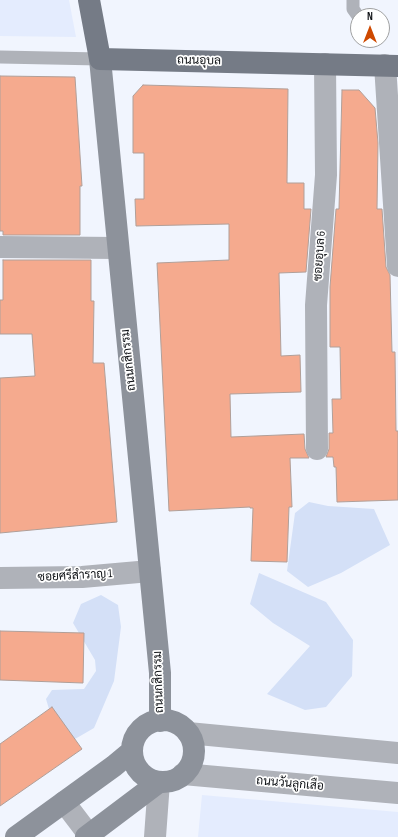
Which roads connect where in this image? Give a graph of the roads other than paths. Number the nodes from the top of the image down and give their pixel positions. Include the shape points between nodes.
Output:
1 (89, 0) edge
2 (0, 57) edge
3 (100, 58) junction
4 (325, 64) junction
5 (392, 65) edge
6 (0, 247) edge
7 (118, 248) junction
8 (398, 266) edge
9 (317, 449) dead end
10 (150, 571) junction
11 (0, 578) edge
12 (160, 721) junction
13 (188, 733) junction
14 (132, 751) junction
15 (398, 753) edge
16 (183, 774) junction
17 (159, 782) junction
18 (398, 793) edge
19 (64, 802) junction
20 (88, 836) edge
21 (16, 837) edge
22 (155, 837) edge

1 - 3 main road, ถนนกสิกรรม
2 - 3 lane, ถนนอุบล
3 - 4 main road, ถนนอุบล
3 - 7 main road, ถนนกสิกรรม
4 - 5 main road, ถนนอุบล
4 - 9 street, ซอยอุบล 6 via 326,175 316,306
5 - 8 street
6 - 7 street
7 - 10 main road, ถนนกสิกรรม
10 - 11 street, ซอยศรีสำราญ 1 via 82,577
10 - 12 main road, ถนนกสิกรรม via 160,673
12 - 13 main road via 176,723
12 - 14 main road via 140,730
13 - 15 street
13 - 16 main road via 192,741 193,759
14 - 17 main road via 137,768 143,775
14 - 19 main road
16 - 17 main road via 168,782
16 - 18 street, ถนนวันลูกเสือ
17 - 20 main road
17 - 22 street
19 - 20 street
19 - 21 main road

